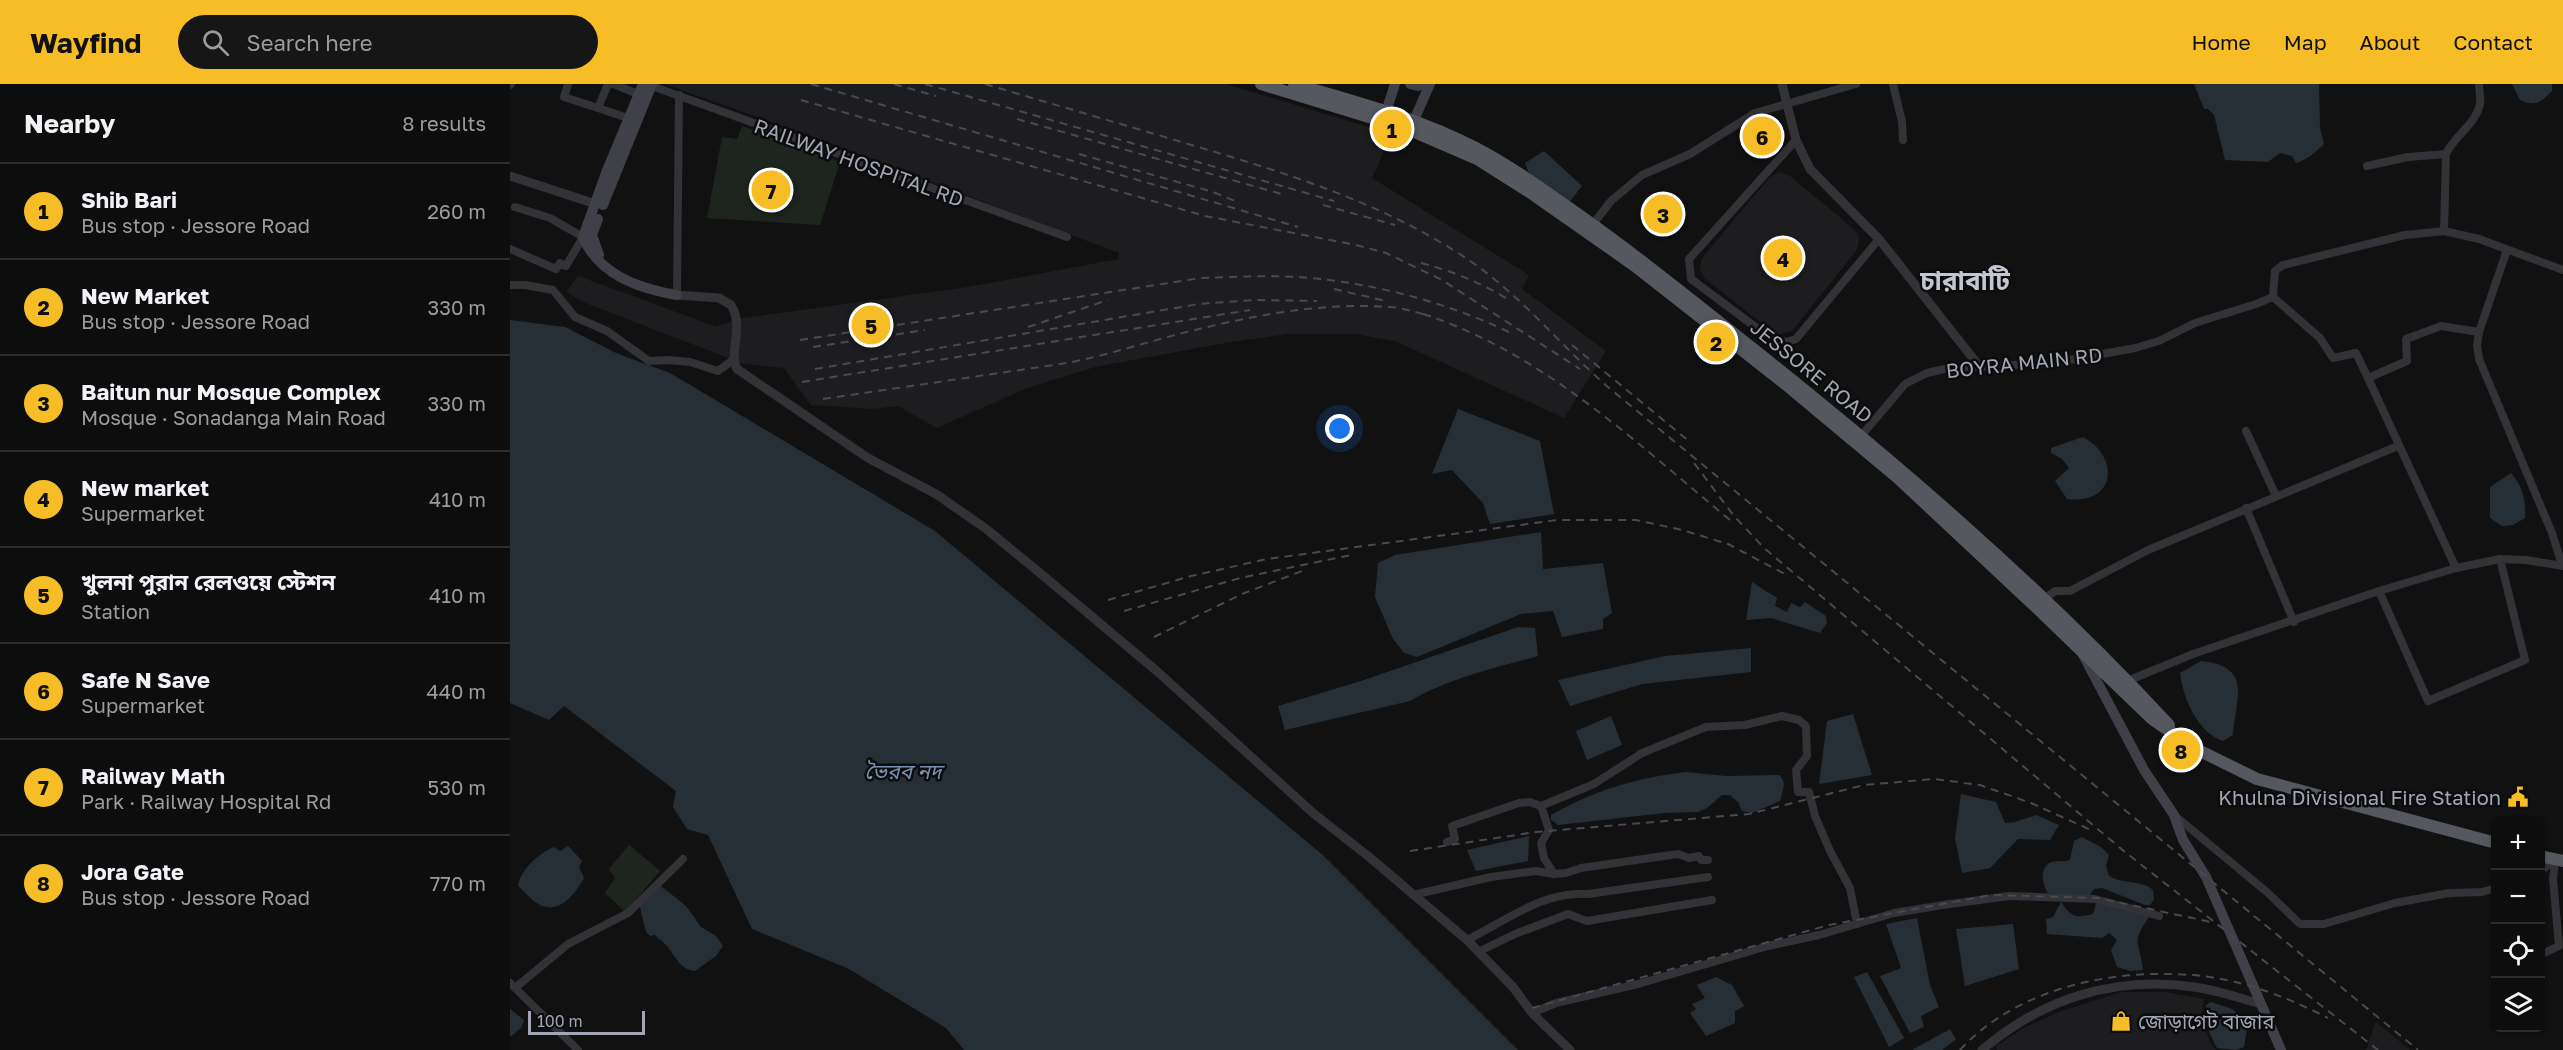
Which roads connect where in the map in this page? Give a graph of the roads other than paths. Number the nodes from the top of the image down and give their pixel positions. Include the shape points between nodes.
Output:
1 (568, 84) edge
2 (608, 84) edge
3 (613, 84) edge
4 (1262, 84) edge
5 (1294, 84) edge
6 (1395, 84) edge
7 (1410, 84) edge
8 (1425, 84) edge
9 (1430, 84) edge
10 (1782, 84) edge
11 (1856, 84) edge
12 (1893, 84) edge
13 (2479, 84) edge
14 (646, 86) edge
15 (679, 95) junction
16 (1787, 102) junction
17 (598, 108) junction
18 (1384, 116) junction
19 (628, 118) junction
20 (1414, 120) junction
21 (1796, 140) junction
22 (1903, 140) dead end
23 (2446, 154) junction
24 (2367, 166) dead end
25 (510, 176) edge
26 (596, 204) junction
27 (515, 207) dead end
28 (1593, 224) junction
29 (2444, 231) junction
30 (583, 237) junction
31 (1067, 237) dead end
32 (1879, 239) junction
33 (510, 249) edge
34 (2507, 250) junction
35 (2563, 270) edge
36 (1691, 279) junction
37 (510, 285) edge
38 (1679, 290) junction
39 (676, 295) junction
40 (2273, 297) junction
41 (2479, 332) junction
42 (734, 360) junction
43 (1979, 366) junction
44 (2368, 378) junction
45 (2246, 431) dead end
46 (1861, 436) junction
47 (2398, 446) junction
48 (2276, 496) junction
49 (2246, 508) junction
50 (2500, 559) junction
51 (2562, 566) edge
52 (2456, 568) junction
53 (2379, 591) junction
54 (2044, 599) junction
55 (2069, 621) junction
56 (2294, 622) junction
57 (2080, 649) junction
58 (2127, 681) junction
59 (2184, 741) junction
60 (1541, 806) junction
61 (2174, 815) junction
62 (1446, 842) dead end
63 (2491, 842) edge
64 (683, 858) dead end
65 (1708, 860) dead end
66 (2559, 860) edge
67 (2544, 870) edge
68 (1554, 874) junction
69 (1708, 877) dead end
70 (2491, 889) edge
71 (1413, 895) junction
72 (1712, 900) dead end
73 (2159, 916) dead end
74 (1857, 924) junction
75 (1467, 940) junction
76 (1478, 952) junction
77 (2545, 953) edge
78 (513, 985) edge
79 (2261, 1004) junction
80 (1532, 1013) junction
81 (578, 1050) edge
82 (1570, 1050) edge
83 (1982, 1050) edge
84 (2281, 1050) edge

1 - 17 street via 564,96
2 - 17 street
3 - 14 street, RAILWAY HOSPITAL RD
4 - 18 highway
5 - 18 highway, JESSORE ROAD
6 - 18 main road
7 - 8 main road
9 - 20 main road
10 - 16 street
11 - 16 street
12 - 22 street
13 - 23 street via 2480,105
14 - 15 street, RAILWAY HOSPITAL RD
14 - 19 main road
14 - 39 main road via 592,235 594,247 609,263
15 - 31 street, RAILWAY HOSPITAL RD
15 - 39 street
16 - 21 street
16 - 28 street via 1755,113 1690,154 1642,175 1611,201
17 - 19 street
18 - 20 highway, JESSORE ROAD
18 - 57 highway, JESSORE ROAD via 1477,159 1635,266 1899,479
19 - 26 main road
20 - 28 highway, JESSORE ROAD via 1479,150
21 - 32 street via 1810,169
21 - 36 street via 1689,259
23 - 24 street
23 - 29 street
25 - 26 street
26 - 30 main road
27 - 30 street via 550,218
28 - 38 highway, JESSORE ROAD
29 - 34 street via 2479,238
29 - 40 street via 2405,235 2283,265 2275,271
30 - 33 street via 566,266 560,263 556,269
30 - 39 main road via 595,258 619,276 654,291
32 - 36 street via 1796,339 1787,342 1773,340
32 - 43 street
34 - 35 street
34 - 41 street
36 - 38 street
37 - 42 street via 553,290 575,317 607,331 649,361 690,362 718,371
38 - 46 highway, JESSORE ROAD
39 - 42 street via 719,298 731,305 737,323
40 - 43 street, BOYRA MAIN RD via 2135,348 2053,363
40 - 44 street via 2320,338 2333,358 2356,354
41 - 44 street via 2441,326 2406,339 2407,361
41 - 51 street via 2479,359
42 - 71 street via 737,369 868,458 936,494 985,528 1159,673 1313,813
43 - 46 street, BOYRA MAIN RD via 1938,371 1905,384
44 - 47 street
45 - 48 street
46 - 54 highway, JESSORE ROAD
47 - 48 street
47 - 52 street
48 - 49 street
49 - 54 street via 2148,550 2070,591 2055,591
49 - 56 street
50 - 51 street
50 - 52 street
50 - 53 street via 2525,660 2428,701
52 - 53 street
53 - 56 street
54 - 55 highway, JESSORE ROAD
55 - 57 main road
55 - 58 highway, JESSORE ROAD
56 - 58 street via 2193,654
57 - 59 highway, JESSORE ROAD via 2152,719
57 - 61 main road via 2144,770
58 - 59 highway, JESSORE ROAD
59 - 63 highway, JESSORE ROAD via 2257,779
60 - 62 street via 1519,803 1452,826 1455,839
60 - 68 street via 1549,830 1540,843
60 - 74 street via 1594,784 1642,753 1707,727 1745,725 1782,716 1799,720 1806,726 1808,756 1796,770 1798,792 1809,792 1815,816 1850,888
61 - 70 street via 2300,924 2324,924 2394,903
61 - 79 main road via 2183,840 2206,877
64 - 78 street via 628,913 568,944
65 - 68 street via 1678,855
66 - 67 street
66 - 77 street via 2553,879 2559,946
68 - 71 street via 1536,871 1491,877
69 - 75 street via 1552,898 1522,909
71 - 75 street
72 - 76 street via 1587,921 1568,914
73 - 74 street via 2095,900 2009,896 1894,914
74 - 80 street via 1556,1003
75 - 76 street
76 - 80 street via 1513,987
78 - 81 street
79 - 83 street via 2194,987 2114,986 2035,1012
79 - 84 main road
80 - 82 street

